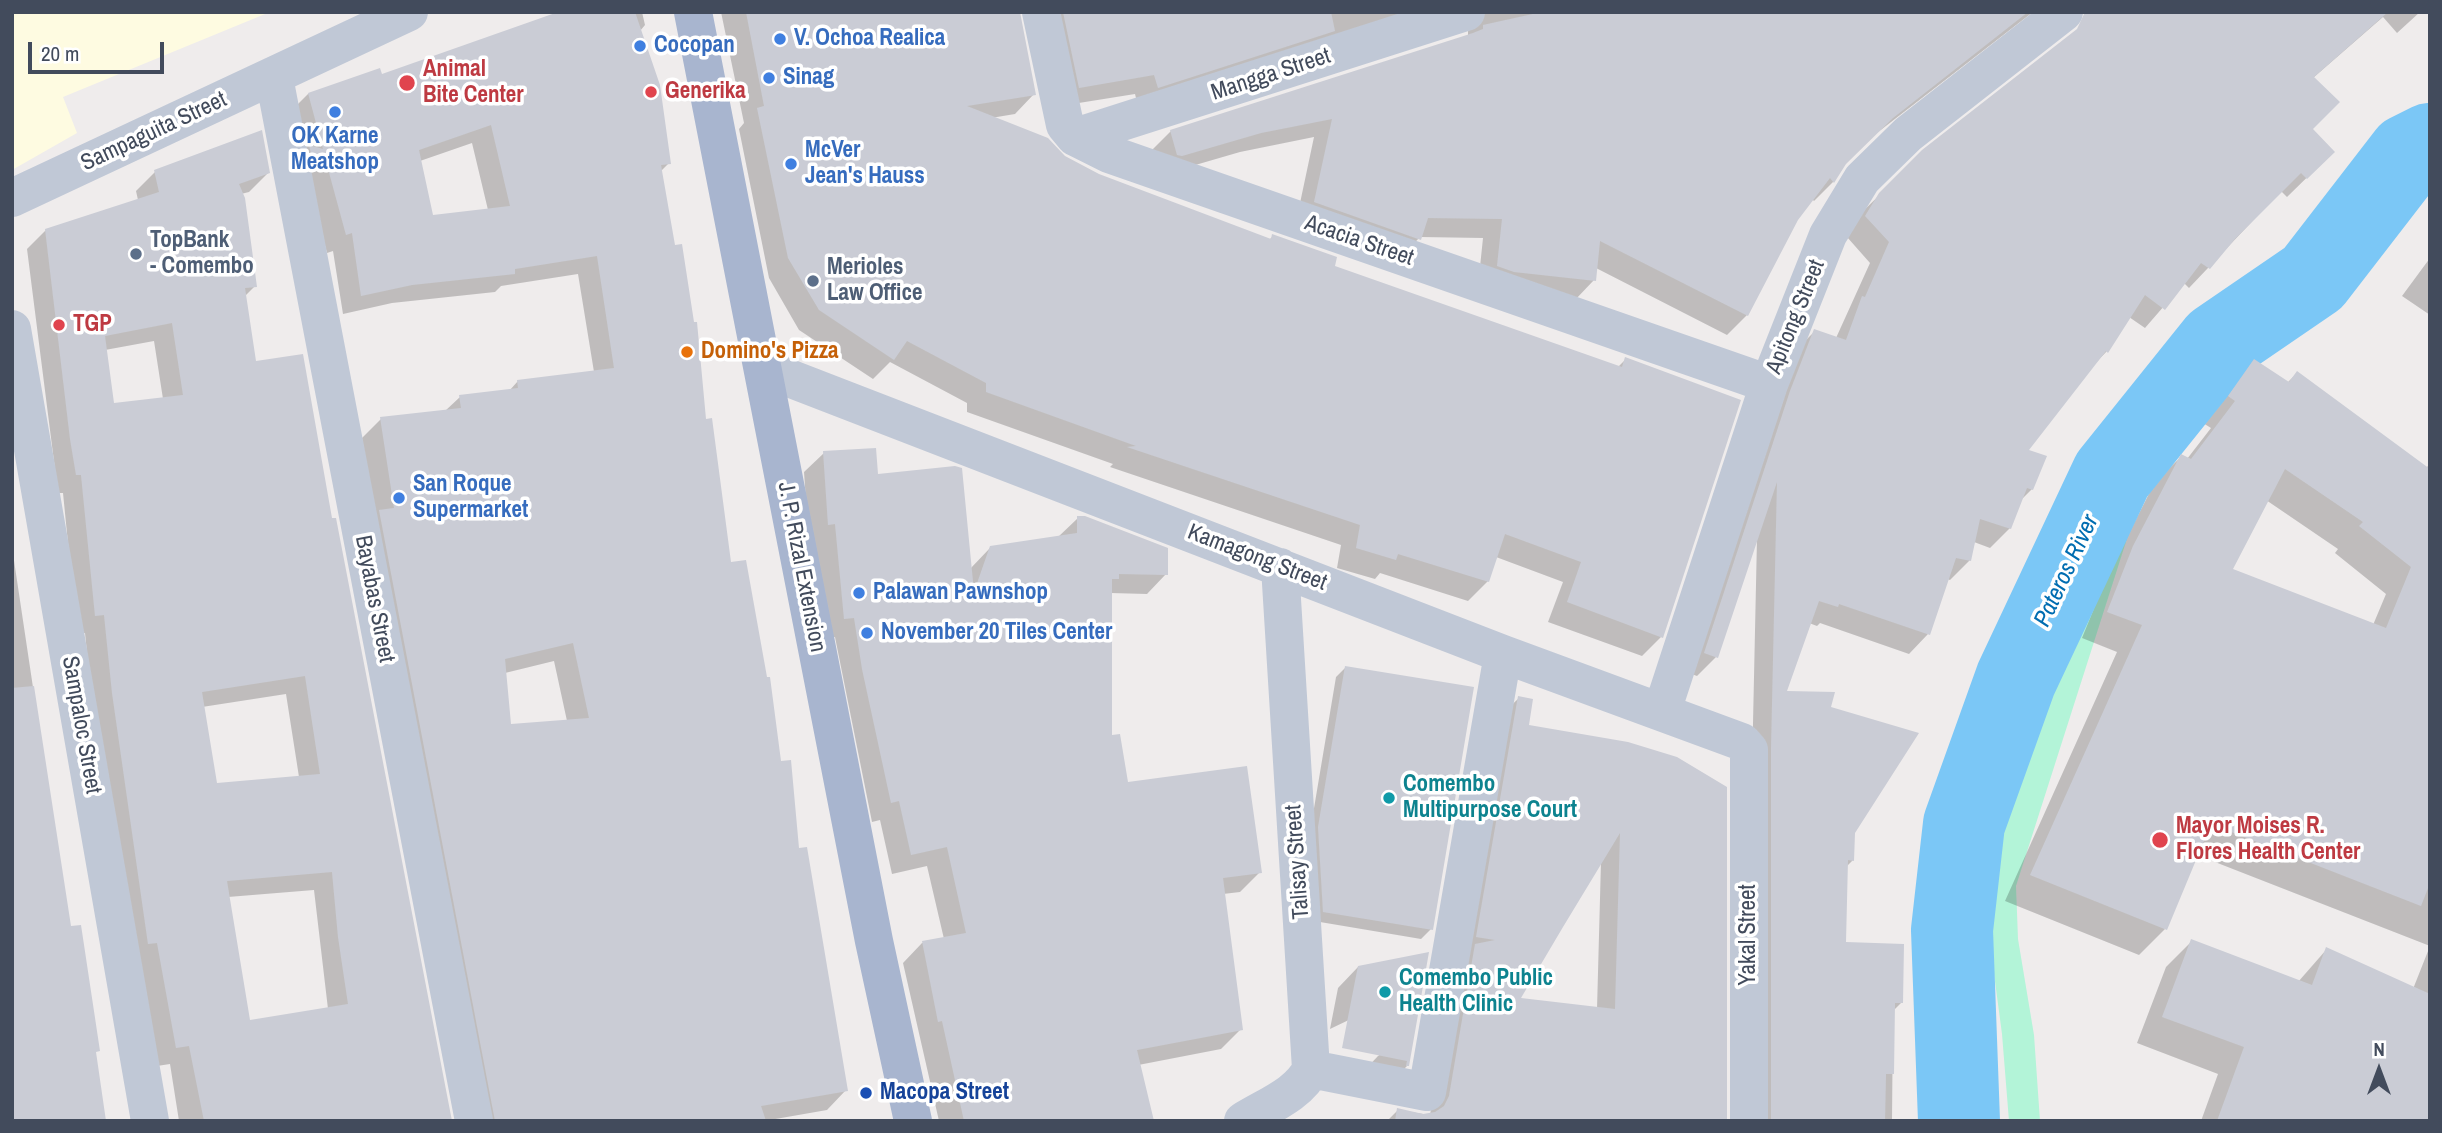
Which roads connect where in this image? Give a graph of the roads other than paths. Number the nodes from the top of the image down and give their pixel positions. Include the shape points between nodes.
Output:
1 (409, 12) edge
2 (693, 12) edge
3 (1041, 12) edge
4 (1466, 12) edge
5 (2064, 12) edge
6 (274, 77) junction
7 (1075, 137) junction
8 (12, 198) edge
9 (12, 328) edge
10 (762, 368) junction
11 (1769, 384) junction
12 (1280, 567) junction
13 (1503, 654) junction
14 (1662, 711) junction
15 (1749, 750) joint
16 (1311, 1069) junction
17 (150, 1121) edge
18 (474, 1121) edge
19 (913, 1121) edge
20 (1243, 1121) edge
21 (1749, 1121) edge

1 - 6 street, Sampaguita Street
2 - 10 main road, J. P. Rizal Extension
3 - 7 street via 1061,116
4 - 7 street, Mangga Street
5 - 11 street, Apitong Street via 1908,134 1862,180 1828,235
6 - 8 street, Sampaguita Street
6 - 18 street, Bayabas Street
7 - 11 street, Acacia Street via 1109,154
9 - 17 street, Sampaloc Street
10 - 12 street, Kamagong Street
10 - 19 main road, J. P. Rizal Extension
11 - 14 street, Apitong Street
12 - 13 street, Kamagong Street
12 - 16 street, Talisay Street
13 - 14 street, Kamagong Street
13 - 16 street via 1427,1092
14 - 15 street, Kamagong Street via 1735,738
15 - 21 street, Yakal Street
16 - 20 street via 1304,1082

